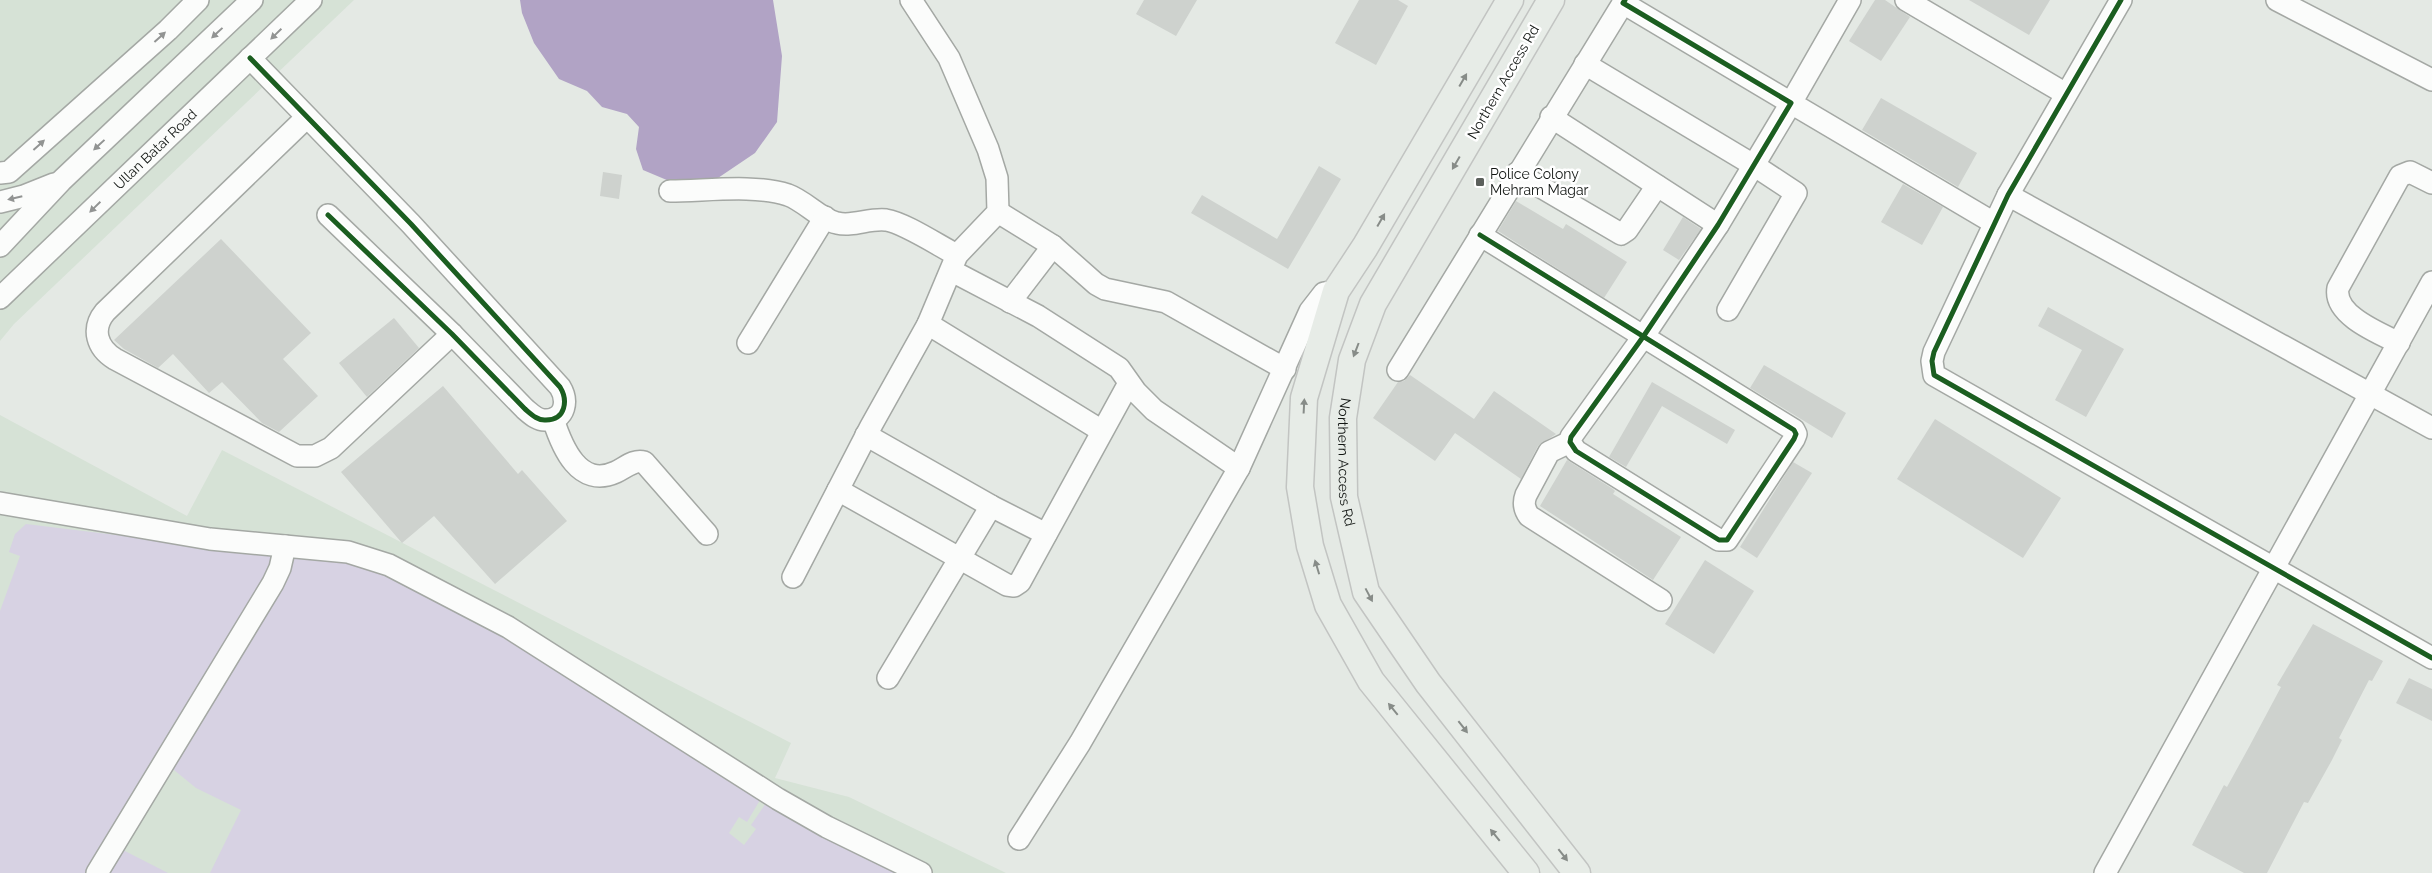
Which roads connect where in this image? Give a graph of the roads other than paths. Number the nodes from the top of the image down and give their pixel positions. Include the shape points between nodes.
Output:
1 (198, 0) edge
2 (252, 0) edge
3 (311, 0) edge
4 (911, 0) edge
5 (1510, 0) edge
6 (1551, 0) edge
7 (1850, 0) edge
8 (1906, 0) edge
9 (2121, 0) edge
10 (2278, 0) edge
11 (1624, 1) edge
12 (250, 58) junction
13 (1584, 64) junction
14 (2432, 80) edge
15 (2066, 94) junction
16 (1791, 104) junction
17 (1551, 117) junction
18 (306, 118) junction
19 (1755, 166) junction
20 (0, 173) edge
21 (1517, 173) junction
22 (61, 181) junction
23 (2432, 183) edge
24 (1657, 186) junction
25 (670, 191) dead end
26 (2008, 195) junction
27 (0, 202) edge
28 (998, 212) junction
29 (328, 215) dead end
30 (825, 217) junction
31 (1994, 223) junction
32 (1718, 225) junction
33 (1480, 235) junction
34 (0, 246) edge
35 (1053, 246) junction
36 (1365, 247) junction
37 (955, 263) junction
38 (1397, 264) junction
39 (2432, 282) edge
40 (1336, 291) junction
41 (0, 298) edge
42 (1010, 302) junction
43 (1728, 310) dead end
44 (928, 324) junction
45 (452, 334) junction
46 (1643, 337) junction
47 (2399, 342) junction
48 (748, 343) dead end
49 (1285, 369) junction
50 (1398, 370) dead end
51 (1129, 383) junction
52 (2371, 394) junction
53 (553, 419) junction
54 (2432, 428) edge
55 (1102, 431) junction
56 (866, 435) junction
57 (1570, 442) junction
58 (1239, 468) junction
59 (838, 490) junction
60 (0, 503) edge
61 (991, 506) junction
62 (707, 534) dead end
63 (1046, 534) junction
64 (285, 546) junction
65 (961, 558) junction
66 (2274, 569) junction
67 (793, 577) dead end
68 (1661, 600) dead end
69 (2432, 658) edge
70 (888, 678) dead end
71 (1019, 838) dead end
72 (97, 873) edge
73 (921, 873) edge
74 (1526, 873) edge
75 (1577, 873) edge
76 (2105, 873) edge

20 -> 1 street via 9,172
2 -> 22 street
3 -> 12 street, Ullan Batar Road
4 - 28 street via 949,58 988,149 997,178
36 -> 5 main road
6 -> 38 main road, Northern Access Rd
7 - 16 street
8 - 15 street
9 - 15 street
10 - 14 street
11 - 13 street
11 - 16 street
12 - 18 street
12 -> 41 street, Ullan Batar Road
13 - 17 street
13 - 19 street
15 - 26 street
16 - 19 street
16 - 31 street
17 - 21 street
17 - 24 street
18 - 45 street via 105,312 97,327 102,348 123,364 297,456 315,456 332,448
18 - 53 street via 411,224 560,387 566,404
19 - 32 street
19 - 43 street via 1796,194
21 - 24 street via 1621,234
21 - 33 street
22 -> 27 street
22 - 34 street
23 - 47 street via 2410,172 2400,176 2338,288 2337,296 2343,310 2374,331
24 - 32 street
25 - 30 street via 769,190 798,199
26 - 31 street
26 - 52 street
28 - 35 street
28 - 37 street
29 - 45 street
30 - 37 street via 841,224 878,220 894,222
30 - 48 street
31 - 66 street via 1934,352 1934,375
32 - 46 street
33 - 46 street
33 - 50 street
35 - 42 street
35 - 49 street via 1105,289 1166,302
36 - 38 main road
36 - 40 main road
37 - 42 street
37 - 44 street
38 -> 75 main road, Northern Access Rd via 1373,304 1352,360 1342,418 1344,497 1366,592 1428,683
39 - 47 street
40 - 49 street via 1324,293 1318,299
74 -> 40 main road via 1371,681 1328,605 1310,546 1300,487 1304,398
42 - 51 street via 1038,316 1119,368
44 - 55 street
44 - 56 street
45 - 53 street via 524,409 538,419
46 - 57 street
46 - 57 street via 1796,432 1730,537 1719,540 1609,473 1576,451
47 - 52 street
49 - 58 street
51 - 55 street
51 - 58 street via 1154,410
52 - 54 street
52 - 66 street
53 - 62 street via 561,443 571,460 583,471 603,477 636,461 644,462
55 - 63 street
56 - 59 street
56 - 61 street
57 - 68 street via 1549,452 1526,495 1526,512
58 - 71 street via 1080,743
59 - 65 street
59 - 67 street
60 - 64 street via 210,538
61 - 63 street
61 - 65 street
63 - 65 street via 1020,582 1014,586
64 - 72 street via 273,583
64 - 73 street via 368,557 422,581 508,627 778,799
65 - 70 street
66 - 69 street
66 - 76 street

